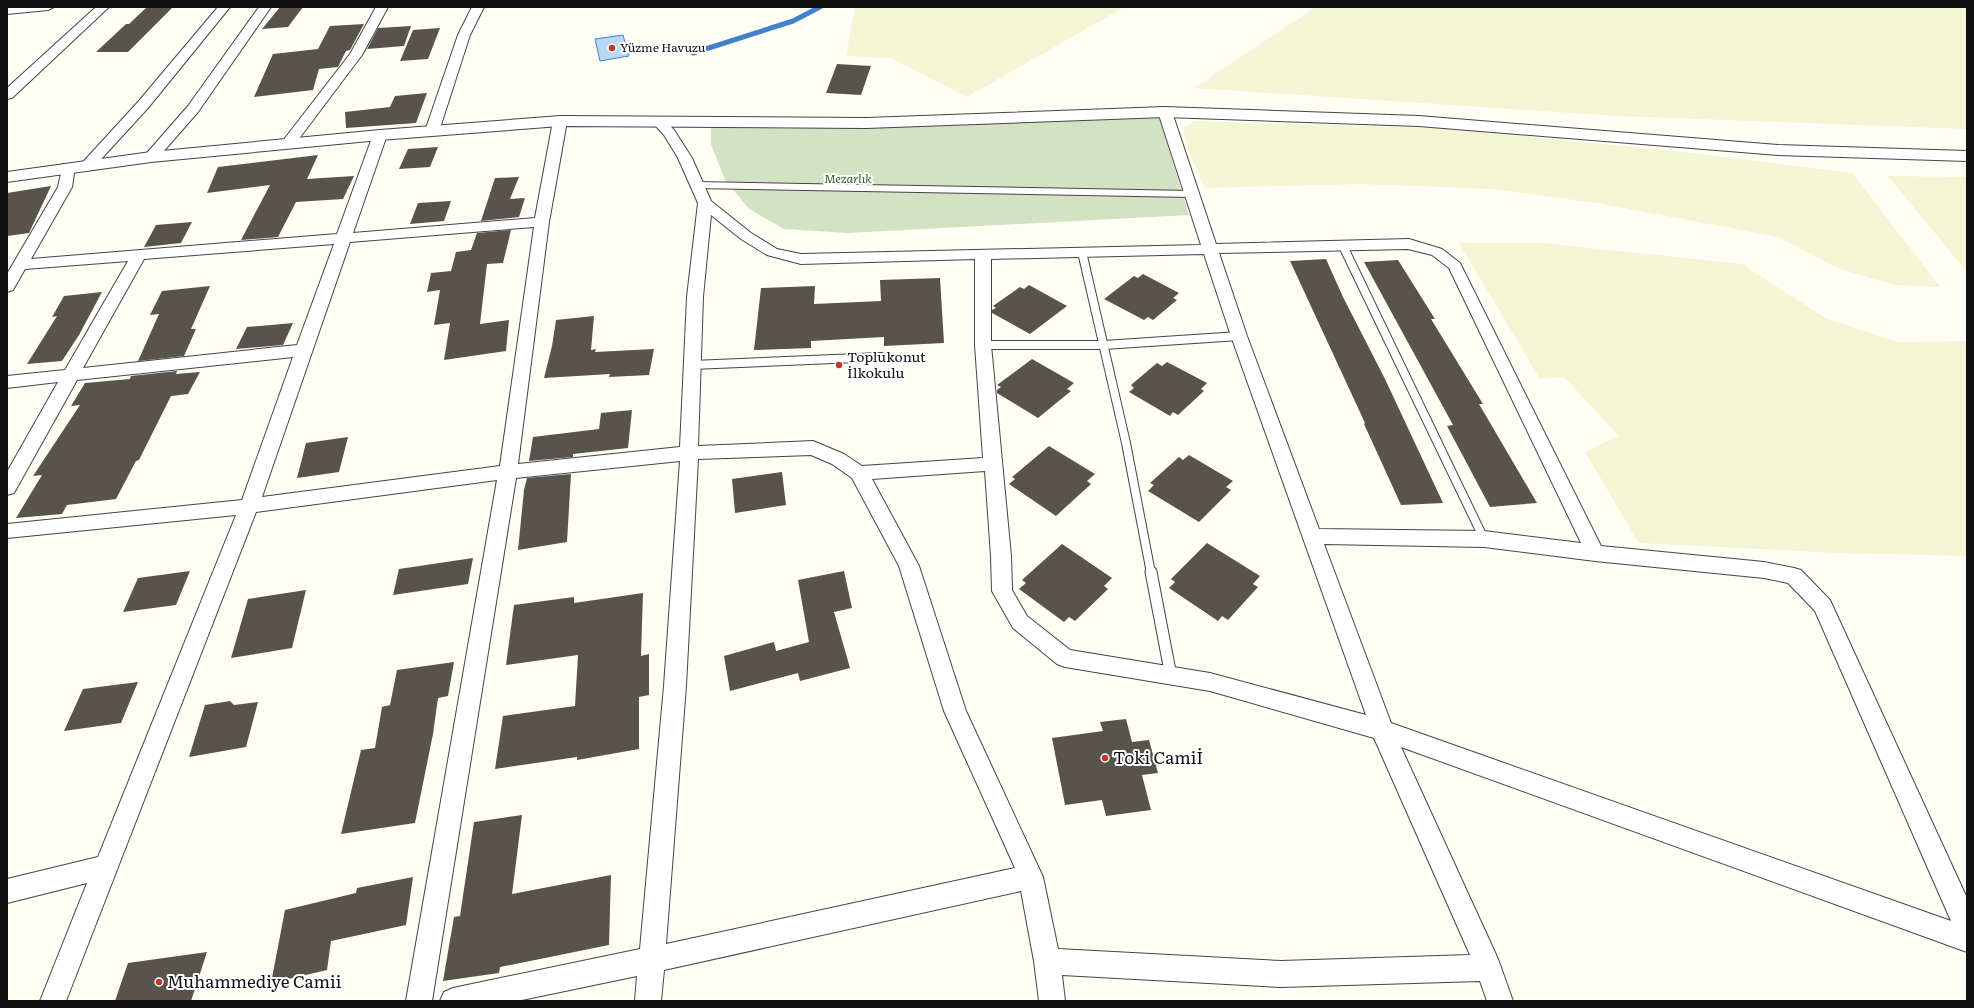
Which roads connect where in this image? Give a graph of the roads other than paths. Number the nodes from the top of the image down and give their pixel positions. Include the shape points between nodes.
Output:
1 (48, 7) edge
2 (102, 7) edge
3 (224, 7) edge
4 (265, 7) edge
5 (382, 7) edge
6 (478, 7) edge
7 (7, 11) edge
8 (7, 96) edge
9 (1165, 112) junction
10 (560, 121) junction
11 (659, 122) junction
12 (432, 131) junction
13 (380, 135) junction
14 (286, 145) junction
15 (1967, 156) edge
16 (151, 157) junction
17 (88, 165) junction
18 (68, 167) junction
19 (7, 177) edge
20 (701, 194) junction
21 (1191, 194) junction
22 (542, 222) junction
23 (344, 238) junction
24 (1343, 246) junction
25 (1212, 249) junction
26 (1082, 252) junction
27 (983, 254) junction
28 (140, 255) junction
29 (20, 265) junction
30 (7, 287) edge
31 (1239, 336) junction
32 (983, 345) junction
33 (1104, 345) junction
34 (304, 350) junction
35 (881, 357) dead end
36 (692, 365) junction
37 (70, 376) junction
38 (7, 382) edge
39 (688, 453) junction
40 (993, 464) junction
41 (508, 472) junction
42 (859, 473) junction
43 (7, 488) edge
44 (248, 506) junction
45 (7, 531) edge
46 (1313, 536) junction
47 (1484, 539) junction
48 (1595, 553) junction
49 (1171, 676) junction
50 (1382, 730) junction
51 (105, 867) junction
52 (1031, 877) junction
53 (7, 891) edge
54 (1967, 927) edge
55 (1967, 939) edge
56 (651, 960) junction
57 (1047, 962) junction
58 (1489, 968) junction
59 (53, 1001) edge
60 (419, 1001) edge
61 (453, 1001) edge
62 (648, 1001) edge
63 (1052, 1001) edge
64 (1500, 1001) edge

1 - 7 street
2 - 8 street
3 - 17 street via 143,105
4 - 16 street via 193,109
5 - 14 street via 356,55
6 - 12 street via 464,35
9 - 11 street via 866,123
9 - 15 street via 1419,120 1778,150
9 - 21 street
10 - 11 street
10 - 12 street
10 - 22 street
11 - 20 street via 685,158
12 - 13 street
13 - 14 street
13 - 23 street
14 - 16 street
16 - 17 street
17 - 18 street
18 - 19 street
18 - 29 street via 65,187
20 - 21 lane
20 - 27 street via 746,236 772,252 801,259
20 - 36 street
21 - 25 street
22 - 23 street
22 - 41 street
23 - 28 street
23 - 34 street
24 - 25 street
24 - 47 lane
24 - 48 street via 1409,244 1438,252 1455,266
25 - 26 street
25 - 31 street
26 - 27 street
26 - 33 lane
27 - 32 street
28 - 29 street
28 - 37 street
29 - 30 street
31 - 33 lane
31 - 46 street
32 - 33 lane
32 - 40 street
33 - 49 lane via 1126,443
34 - 37 street
34 - 44 street
35 - 36 lane
36 - 39 street
37 - 38 street
37 - 43 street
39 - 41 street
39 - 42 street via 813,448 838,459
39 - 56 street via 687,510 675,678
40 - 42 street
40 - 49 street via 1002,591 1020,622 1065,658
41 - 44 street
41 - 60 street
42 - 52 street via 909,566 955,710
44 - 45 street
44 - 51 street
46 - 47 street
46 - 50 street
47 - 48 street
48 - 54 street via 1764,570 1794,576 1823,606
49 - 50 street via 1210,682
50 - 55 street
50 - 58 street
51 - 53 street
51 - 59 street
52 - 56 street
52 - 57 street
56 - 61 street
56 - 62 street
57 - 58 street via 1281,974
57 - 63 street
58 - 64 street

